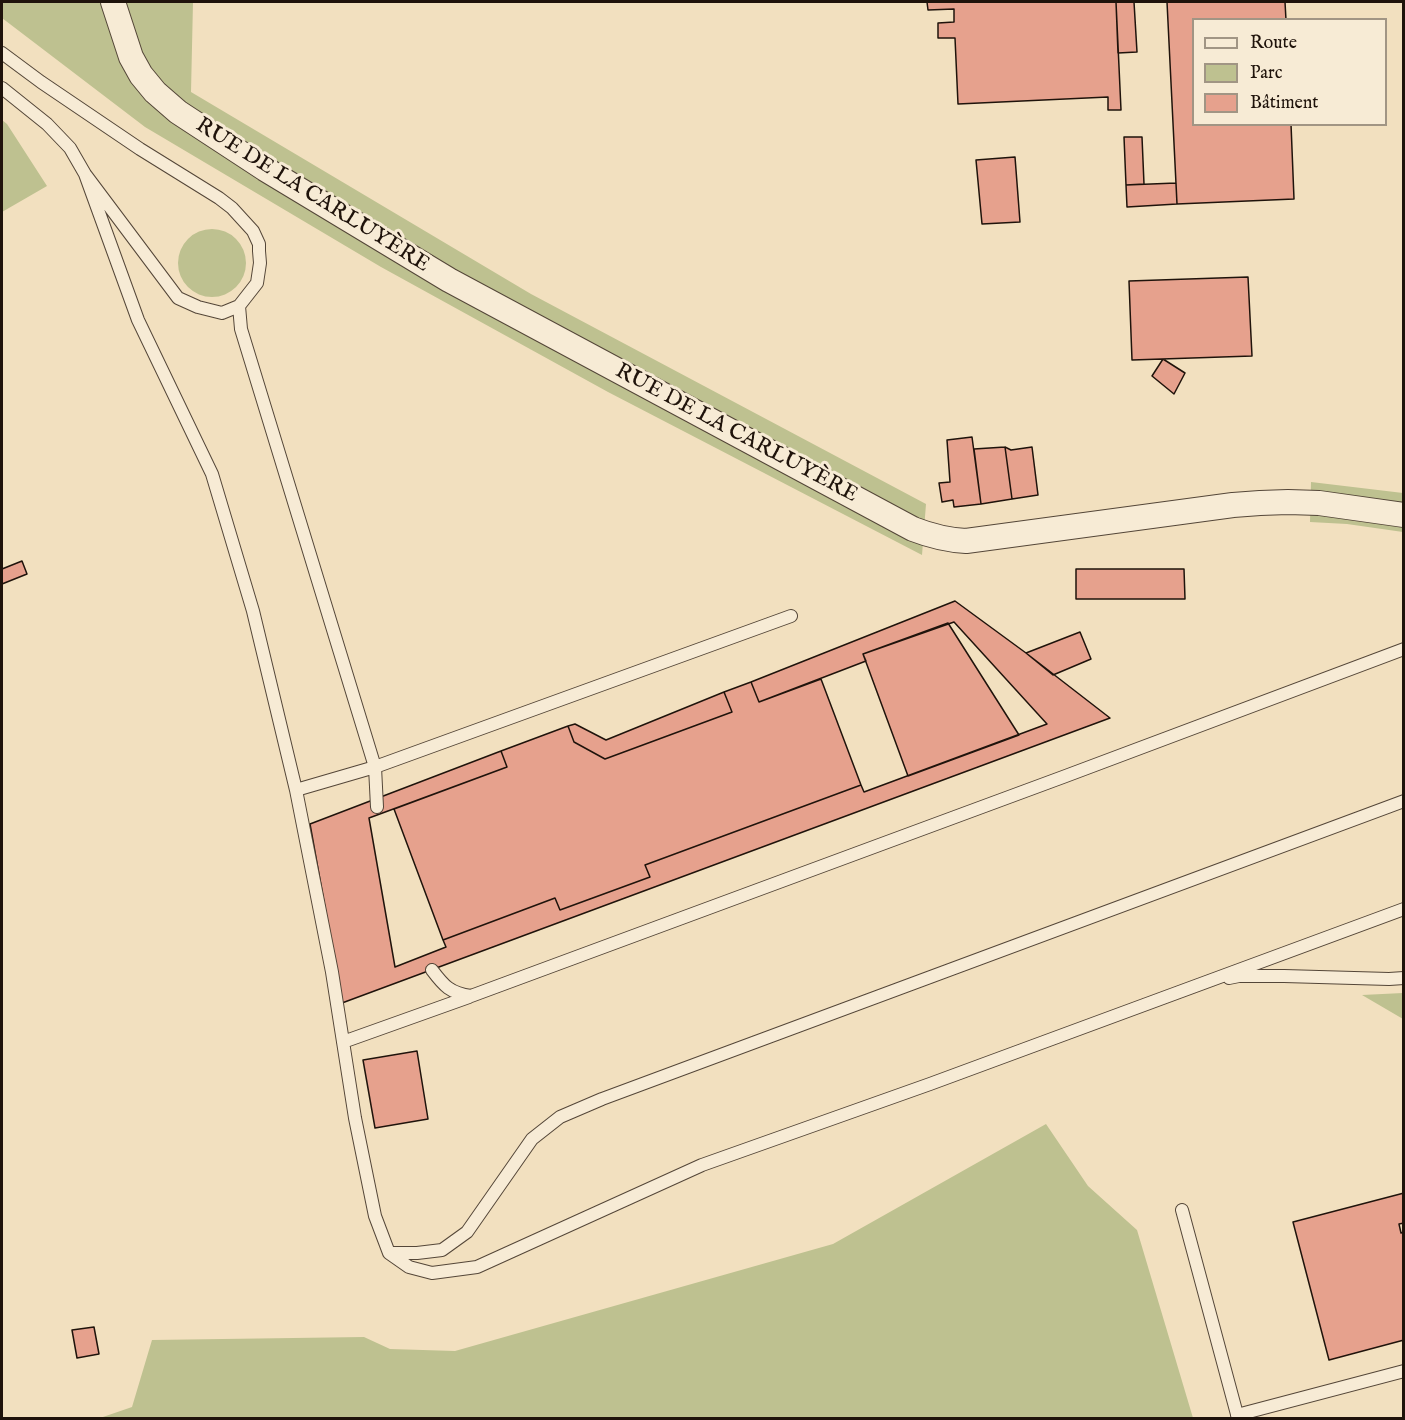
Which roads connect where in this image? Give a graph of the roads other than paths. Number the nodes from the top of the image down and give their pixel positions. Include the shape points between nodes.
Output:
1 (113, 2) edge
2 (2, 53) edge
3 (2, 88) edge
4 (85, 174) junction
5 (239, 306) junction
6 (1404, 515) edge
7 (792, 616) dead end
8 (1404, 649) edge
9 (375, 767) junction
10 (296, 790) junction
11 (1404, 801) edge
12 (377, 807) dead end
13 (1404, 909) edge
14 (432, 970) dead end
15 (1404, 978) edge
16 (1207, 981) junction
17 (471, 996) junction
18 (343, 1042) junction
19 (1182, 1210) dead end
20 (390, 1252) junction
21 (1404, 1371) edge
22 (1238, 1417) edge

1 - 6 street, RUE DE LA CARLUYÈRE via 131,57 155,92 264,170 470,291 932,536 966,541 1260,503 1319,503
2 - 5 lane via 219,198 244,220 259,244 260,263 257,283
3 - 4 lane via 48,124 70,148
4 - 5 lane via 178,298 222,313
4 - 10 lane via 138,320 212,474 253,611
5 - 9 lane via 241,329
7 - 9 lane
8 - 17 lane
9 - 10 lane
9 - 12 lane
10 - 18 lane
11 - 20 lane via 560,1117 532,1139 467,1232 442,1250
13 - 16 lane
14 - 17 lane via 444,986
15 - 16 lane via 1239,976
16 - 20 lane via 702,1165 477,1267 432,1273 409,1267
17 - 18 lane
18 - 20 lane via 375,1216
19 - 22 lane
21 - 22 lane

